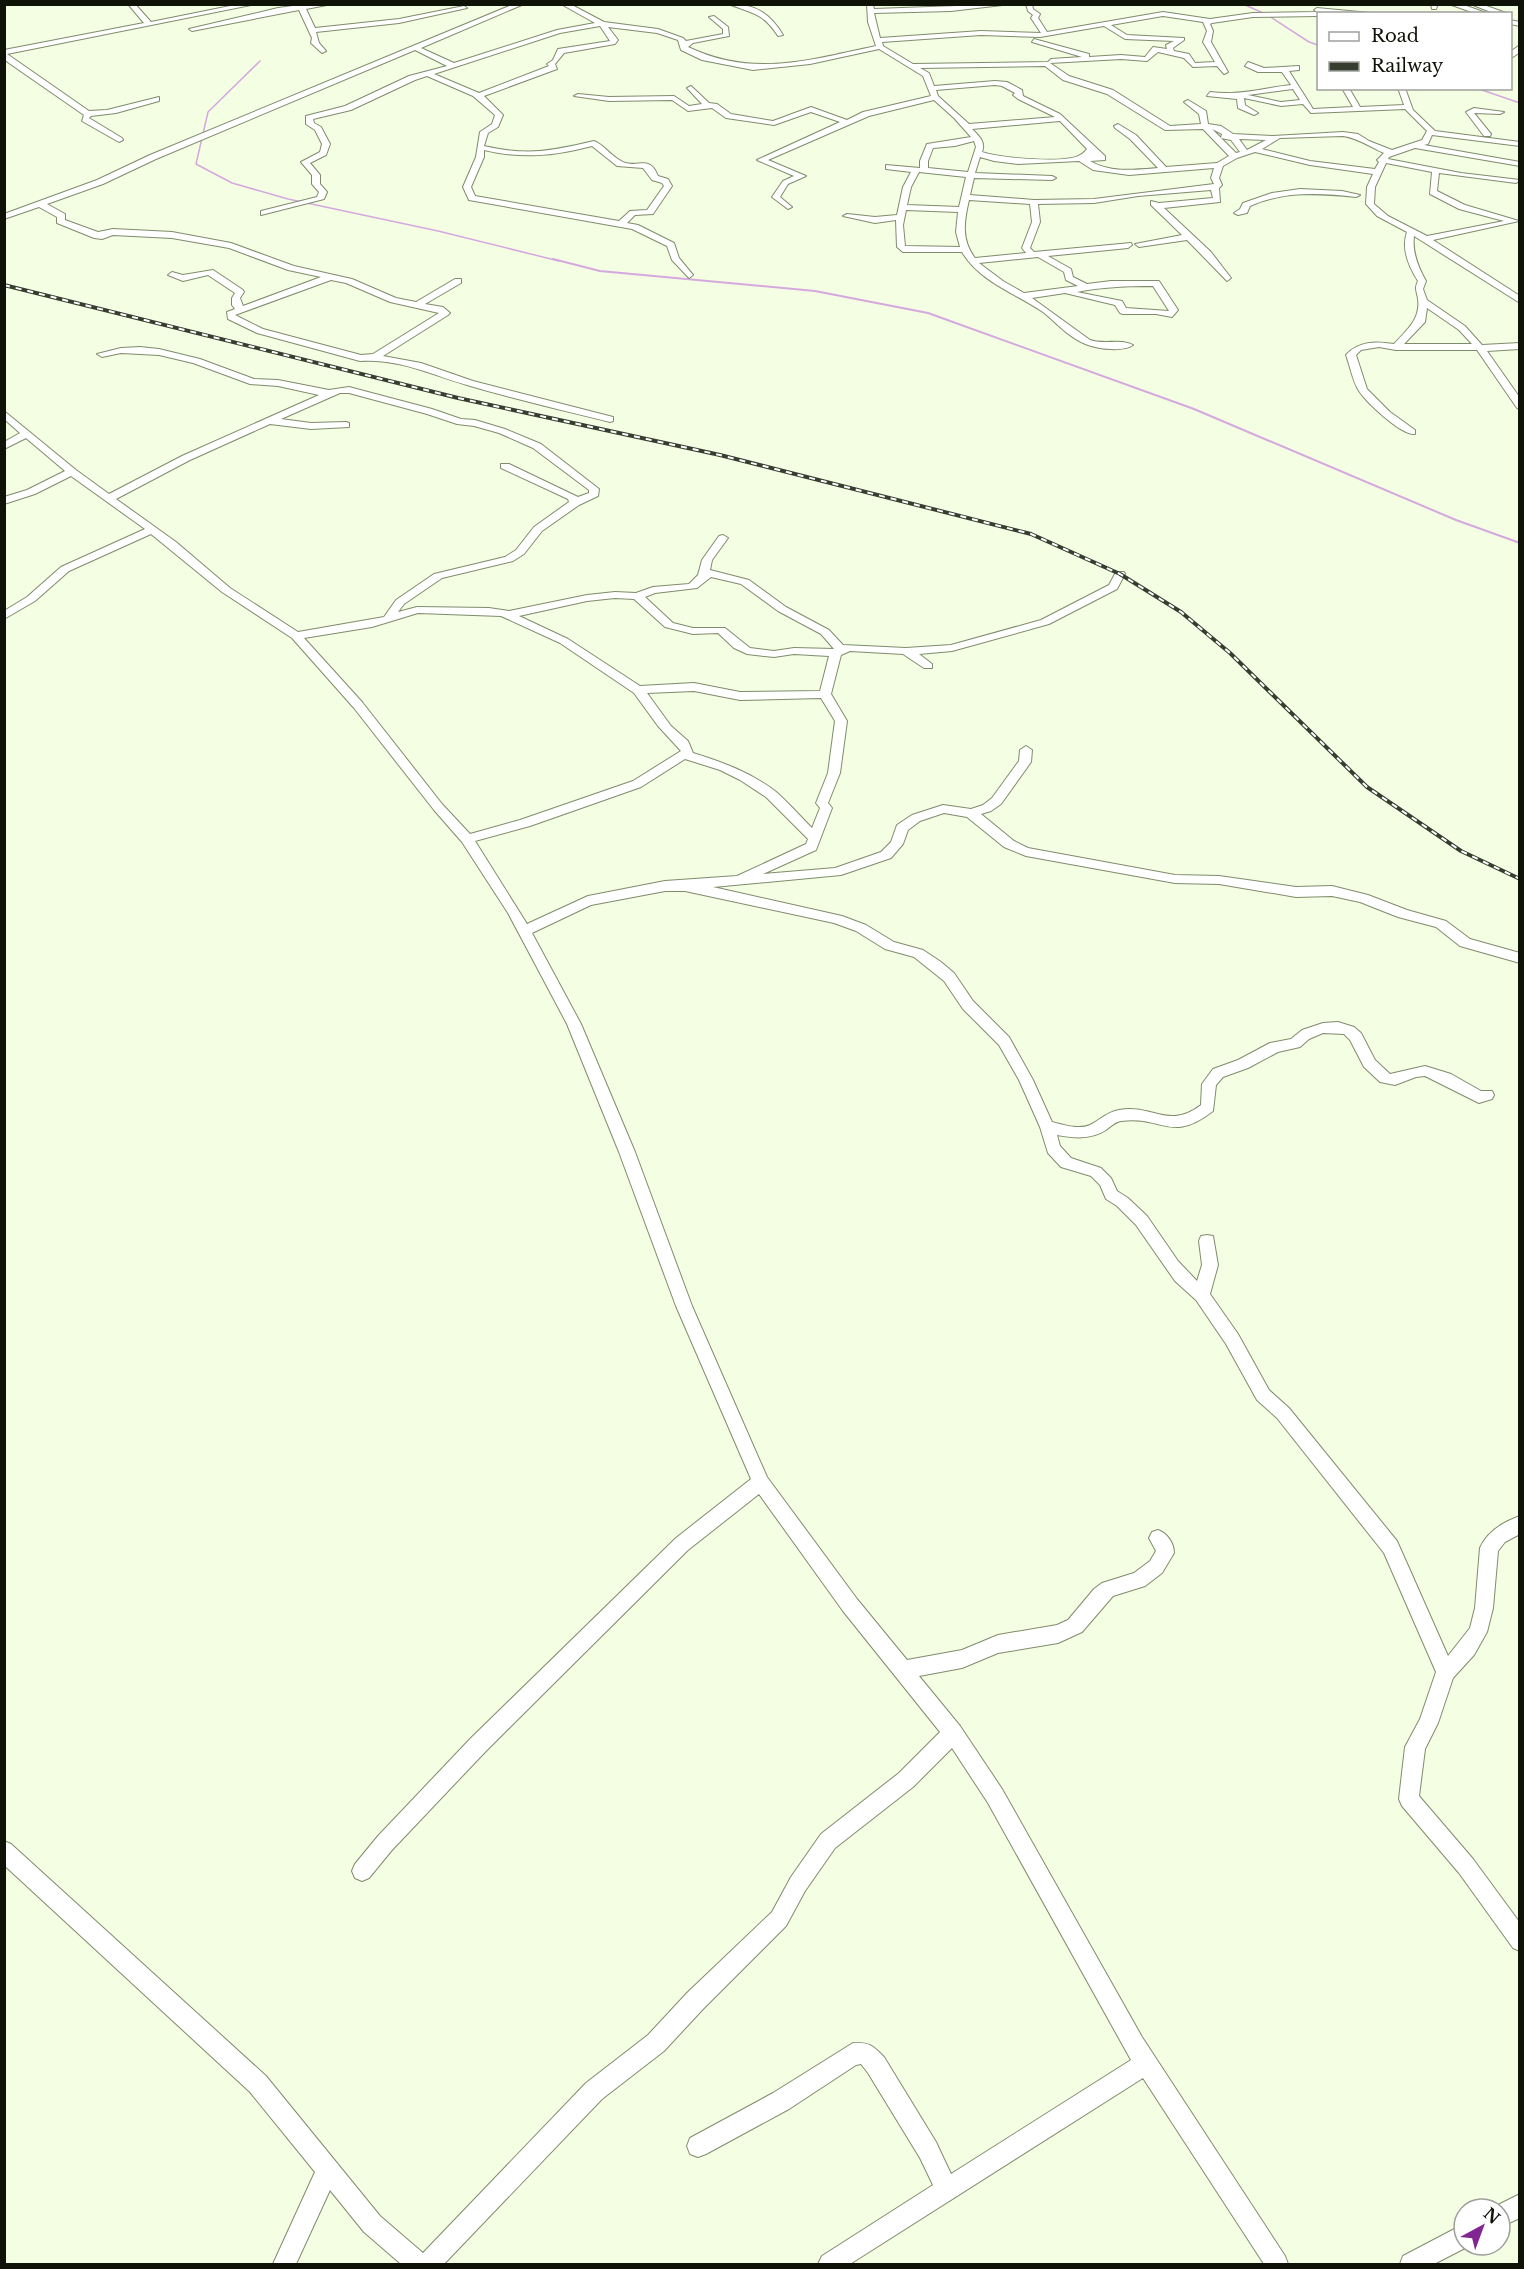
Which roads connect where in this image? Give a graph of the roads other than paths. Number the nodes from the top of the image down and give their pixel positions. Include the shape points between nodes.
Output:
1 (131, 4) edge
2 (253, 4) edge
3 (329, 4) edge
4 (521, 4) edge
5 (564, 4) edge
6 (732, 4) edge
7 (1008, 4) edge
8 (1029, 4) edge
9 (1452, 4) edge
10 (1474, 4) edge
11 (463, 6) edge
12 (918, 7) edge
13 (302, 8) junction
14 (871, 8) edge
15 (964, 9) edge
16 (226, 10) junction
17 (1317, 11) edge
18 (1334, 12) edge
19 (1478, 12) edge
20 (1498, 12) edge
21 (712, 17) dead end
22 (239, 18) junction
23 (178, 19) junction
24 (480, 21) junction
25 (1210, 21) junction
26 (971, 22) dead end
27 (1104, 23) junction
28 (149, 24) junction
29 (602, 24) junction
30 (1073, 25) dead end
31 (311, 30) junction
32 (1062, 32) junction
33 (980, 33) junction
34 (1027, 34) junction
35 (1045, 34) junction
36 (780, 35) dead end
37 (444, 37) junction
38 (1034, 40) junction
39 (880, 44) junction
40 (685, 45) junction
41 (416, 48) junction
42 (322, 51) dead end
43 (1171, 51) junction
44 (4, 53) edge
45 (429, 53) junction
46 (1100, 59) junction
47 (1049, 62) junction
48 (1220, 64) junction
49 (1248, 64) dead end
50 (1193, 65) junction
51 (454, 66) junction
52 (911, 66) junction
53 (1296, 68) dead end
54 (1284, 69) junction
55 (1224, 72) dead end
56 (1197, 73) dead end
57 (428, 74) junction
58 (1225, 86) dead end
59 (1309, 87) dead end
60 (691, 88) dead end
61 (1297, 89) junction
62 (1347, 90) edge
63 (1402, 90) edge
64 (933, 92) junction
65 (1210, 94) junction
66 (479, 95) junction
67 (579, 96) dead end
68 (1242, 96) junction
69 (156, 99) dead end
70 (1304, 102) junction
71 (707, 105) junction
72 (1407, 107) junction
73 (1341, 110) junction
74 (1358, 110) junction
75 (1500, 112) dead end
76 (1254, 113) dead end
77 (89, 114) junction
78 (1060, 118) junction
79 (846, 122) junction
80 (1118, 126) dead end
81 (1205, 126) junction
82 (966, 127) junction
83 (1339, 127) junction
84 (1430, 132) junction
85 (1487, 134) junction
86 (1215, 136) junction
87 (1232, 136) junction
88 (1520, 136) edge
89 (977, 138) junction
90 (1275, 138) junction
91 (119, 140) dead end
92 (1498, 141) junction
93 (1520, 144) edge
94 (480, 147) junction
95 (1420, 147) junction
96 (1092, 149) junction
97 (1256, 150) junction
98 (1244, 152) junction
99 (1389, 152) junction
100 (978, 153) junction
101 (1520, 154) edge
102 (1234, 156) junction
103 (1081, 159) junction
104 (1382, 160) junction
105 (1003, 161) junction
106 (974, 164) junction
107 (1520, 164) edge
108 (1220, 165) junction
109 (889, 167) dead end
110 (1163, 169) junction
111 (1431, 169) junction
112 (920, 170) junction
113 (1378, 172) junction
114 (972, 175) junction
115 (1052, 178) dead end
116 (1516, 181) dead end
117 (1137, 185) junction
118 (1215, 188) junction
119 (1356, 195) dead end
120 (967, 197) junction
121 (1217, 200) junction
122 (1082, 201) junction
123 (1034, 202) junction
124 (40, 204) junction
125 (1157, 206) junction
126 (788, 207) dead end
127 (962, 210) junction
128 (903, 212) junction
129 (1093, 212) dead end
130 (264, 213) dead end
131 (848, 216) dead end
132 (4, 217) edge
133 (1517, 220) edge
134 (620, 224) junction
135 (1412, 231) junction
136 (94, 235) junction
137 (1189, 237) junction
138 (1426, 239) junction
139 (118, 242) dead end
140 (1139, 244) dead end
141 (1128, 245) dead end
142 (965, 249) junction
143 (1037, 255) junction
144 (973, 261) junction
145 (172, 275) dead end
146 (689, 275) dead end
147 (332, 276) junction
148 (1227, 278) dead end
149 (458, 281) dead end
150 (1086, 287) junction
151 (1520, 289) edge
152 (1069, 292) junction
153 (1508, 292) junction
154 (1023, 296) junction
155 (1520, 300) edge
156 (1423, 301) junction
157 (417, 305) junction
158 (242, 310) junction
159 (1128, 345) dead end
160 (1520, 346) edge
161 (1396, 347) junction
162 (1480, 348) junction
163 (102, 354) dead end
164 (375, 357) junction
165 (328, 393) junction
166 (1520, 406) edge
167 (4, 414) edge
168 (610, 419) dead end
169 (267, 421) junction
170 (346, 425) dead end
171 (1412, 432) dead end
172 (27, 433) junction
173 (4, 446) edge
174 (505, 465) dead end
175 (72, 472) junction
176 (107, 499) junction
177 (4, 501) edge
178 (575, 503) junction
179 (152, 530) junction
180 (723, 538) dead end
181 (1120, 574) dead end
182 (703, 576) junction
183 (637, 596) junction
184 (4, 615) edge
185 (508, 615) junction
186 (389, 617) junction
187 (296, 636) junction
188 (838, 651) junction
189 (906, 651) junction
190 (928, 666) dead end
191 (638, 690) junction
192 (825, 694) junction
193 (1026, 750) dead end
194 (684, 754) junction
195 (971, 813) junction
196 (815, 838) junction
197 (467, 839) junction
198 (739, 880) junction
199 (685, 886) junction
200 (525, 931) junction
201 (1520, 958) edge
202 (1487, 1095) dead end
203 (1047, 1127) junction
204 (1207, 1241) dead end
205 (1202, 1295) junction
206 (761, 1482) junction
207 (1520, 1524) edge
208 (1158, 1538) dead end
209 (903, 1671) junction
210 (1445, 1672) junction
211 (953, 1733) junction
212 (4, 1851) edge
213 (362, 1871) dead end
214 (1520, 1941) edge
215 (1146, 2063) junction
216 (698, 2146) dead end
217 (327, 2172) junction
218 (947, 2189) junction
219 (1452, 2243) edge
220 (284, 2265) edge
221 (417, 2265) edge
222 (428, 2265) edge
223 (830, 2265) edge
224 (1277, 2265) edge
225 (1412, 2265) edge

1 - 28 street
2 - 16 street
3 - 13 street
4 - 24 street
5 - 29 street
6 - 36 street via 766,14
7 - 15 street
8 - 35 street
9 - 19 street
10 - 20 street
11 - 24 street
11 - 31 street via 399,21
12 - 14 street
12 - 15 street
13 - 22 street
13 - 31 street
14 - 39 street via 871,22
16 - 22 street via 236,12
16 - 23 street
17 - 18 street
17 - 25 street
21 - 40 street via 726,28 727,35
22 - 23 street via 188,30
23 - 28 street
24 - 37 street
25 - 27 street via 1169,14
25 - 48 street via 1206,23 1210,31 1207,42
26 - 33 street
27 - 32 street
27 - 43 street via 1125,37 1182,39 1169,47
28 - 44 street
29 - 40 street via 658,31 681,39
29 - 51 street via 559,31
29 - 66 street via 613,43 561,51 551,64 554,67
30 - 32 street
31 - 42 street
32 - 35 street
33 - 34 street
33 - 39 street
34 - 35 street
34 - 38 street
37 - 41 street
37 - 45 street via 432,45
38 - 46 street
38 - 47 street
39 - 40 street via 810,62 753,68 699,56
39 - 52 street
41 - 45 street
41 - 124 street
43 - 46 street via 1156,49 1147,59
43 - 50 street via 1186,56
44 - 77 street via 23,71
45 - 51 street
46 - 47 street
47 - 52 street
47 - 81 street via 1066,78 1110,92 1168,128
48 - 50 street
48 - 55 street
49 - 54 street via 1254,69
50 - 56 street
51 - 57 street
52 - 64 street via 926,75
53 - 54 street
54 - 61 street
57 - 66 street
57 - 130 street via 348,108 309,118 326,144 322,153 305,162 316,175 322,192 320,199
58 - 65 street
59 - 61 street
60 - 71 street
61 - 68 street via 1256,90
61 - 70 street
62 - 74 street
63 - 72 street
64 - 78 street via 1000,83
64 - 79 street
64 - 82 street
65 - 68 street
65 - 81 street via 1198,104 1187,104 1203,113
66 - 94 street via 499,115 484,132
67 - 71 street via 674,98 687,108
68 - 70 street via 1281,104
68 - 76 street via 1241,106
69 - 77 street
70 - 73 street via 1311,111
71 - 79 street via 729,116 774,123 807,109
72 - 74 street
72 - 84 street
73 - 74 street
73 - 83 street
75 - 85 street via 1470,112
77 - 91 street via 85,119
78 - 82 street
78 - 96 street
79 - 126 street via 760,160 802,176 781,186 777,197
80 - 110 street
81 - 86 street
81 - 87 street
82 - 89 street
83 - 90 street
83 - 99 street
84 - 85 street
84 - 92 street
84 - 95 street
85 - 88 street
86 - 87 street
86 - 102 street
87 - 90 street
87 - 98 street
89 - 100 street
89 - 112 street via 930,146
90 - 97 street
92 - 93 street
92 - 101 street
94 - 134 street via 480,157 467,187 472,198
94 - 134 street via 536,155 594,143 622,165 644,165 668,186 650,212 633,213
95 - 99 street
95 - 107 street
95 - 111 street
96 - 103 street
96 - 103 street via 1102,158
97 - 98 street
97 - 113 street via 1310,163
98 - 102 street
99 - 104 street
100 - 105 street
100 - 106 street
102 - 108 street
103 - 105 street
103 - 117 street
104 - 111 street
104 - 113 street
105 - 106 street via 988,166
106 - 114 street
108 - 110 street
108 - 118 street
109 - 112 street
110 - 117 street
111 - 116 street
111 - 133 street via 1433,192 1443,199 1474,211
112 - 114 street
112 - 128 street via 908,187
113 - 135 street via 1371,187 1370,204 1382,216
114 - 115 street
114 - 120 street
117 - 118 street
117 - 122 street
117 - 125 street
118 - 121 street
119 - 121 street via 1325,191 1285,194 1245,205 1242,216
120 - 123 street
120 - 127 street
121 - 125 street
122 - 123 street
122 - 129 street
123 - 143 street via 1036,222 1026,248
124 - 132 street
124 - 136 street via 62,216 60,221
125 - 137 street
127 - 128 street
127 - 142 street via 960,239
128 - 131 street via 875,220
128 - 142 street via 899,225 903,249
133 - 138 street
134 - 146 street via 671,245 675,258
135 - 138 street
135 - 156 street via 1408,238 1411,261 1422,281 1419,290
136 - 139 street
136 - 147 street via 113,232 186,237
137 - 140 street
137 - 148 street
138 - 153 street
141 - 143 street
142 - 144 street
143 - 144 street
143 - 150 street via 1068,270 1069,278
144 - 154 street
145 - 158 street via 183,278 210,272 240,292 236,305
147 - 157 street via 393,300
147 - 158 street
149 - 157 street
150 - 152 street
150 - 152 street via 1156,283 1174,310 1172,314 1156,310 1123,311 1119,303
151 - 153 street
152 - 154 street
153 - 155 street
154 - 159 street via 1087,343
156 - 161 street via 1420,322
156 - 162 street via 1462,328
157 - 164 street via 445,313
158 - 164 street via 230,314 231,317 260,331 360,358
160 - 162 street
161 - 162 street
161 - 171 street via 1379,344 1358,348 1351,355 1363,390
162 - 166 street
163 - 165 street via 137,351 181,356 233,372 251,382
164 - 168 street via 418,365 470,383
165 - 169 street
165 - 178 street via 349,390 475,423 537,446 594,489 594,494
167 - 172 street
169 - 170 street
169 - 176 street
172 - 173 street
172 - 175 street
174 - 178 street via 573,496
175 - 176 street
175 - 177 street
176 - 179 street
178 - 186 street via 538,529 520,552 509,559 438,576 400,602
179 - 184 street via 65,569
179 - 187 street via 226,590
180 - 182 street via 707,560
181 - 189 street via 1113,587 1045,622 952,648
182 - 183 street via 693,586 653,590
182 - 188 street via 710,573 745,582 782,609 825,632
183 - 185 street via 587,598
183 - 188 street via 669,625 693,631 721,630 747,651
185 - 186 street via 443,609
185 - 191 street via 564,641
186 - 187 street via 372,624
187 - 197 street
188 - 189 street via 848,647
188 - 192 street
189 - 190 street
191 - 192 street via 694,687 740,696
191 - 194 street via 665,726 685,744 688,749
192 - 196 street via 841,722 834,773 822,803 825,815
193 - 195 street via 1025,762 997,801
194 - 196 street via 744,777 770,794
194 - 197 street via 637,784
195 - 198 street via 943,809 916,818 902,828 897,844 886,855 836,872
195 - 201 street via 1009,844 1026,852 1175,879 1219,880 1296,892 1332,891 1441,924 1465,943
196 - 198 street via 807,851
197 - 200 street
198 - 199 street
199 - 200 street via 665,886 588,901
199 - 203 street via 837,919 890,946 918,953 949,977 968,1005 1005,1041
200 - 206 street via 574,1024 684,1305
202 - 203 street via 1479,1097 1426,1071 1414,1070 1392,1080 1384,1078 1373,1068 1358,1037 1336,1027 1312,1031 1295,1043 1275,1047 1218,1073 1209,1084 1208,1107 1185,1123 1125,1114 1110,1117 1092,1131
203 - 205 street via 1053,1149 1066,1163 1096,1172 1111,1195 1137,1217 1182,1277
204 - 205 street via 1212,1259
205 - 210 street via 1263,1395 1339,1479 1391,1547
206 - 209 street
206 - 213 street via 682,1544 478,1745
207 - 210 street via 1499,1536 1489,1548 1478,1632
208 - 209 street via 1165,1554 1156,1567 1133,1582 1108,1589 1075,1626 1058,1634 998,1644 962,1659
209 - 211 street
210 - 214 street via 1418,1741 1409,1799 1466,1866
211 - 215 street via 995,1796
211 - 222 street via 906,1780 828,1841 779,1919 656,2043 594,2091
212 - 217 street via 258,2084
215 - 218 street
215 - 224 street
216 - 218 street via 782,2101 853,2054 865,2053 928,2150
217 - 220 street
217 - 221 street via 372,2224
218 - 223 street
219 - 225 street

